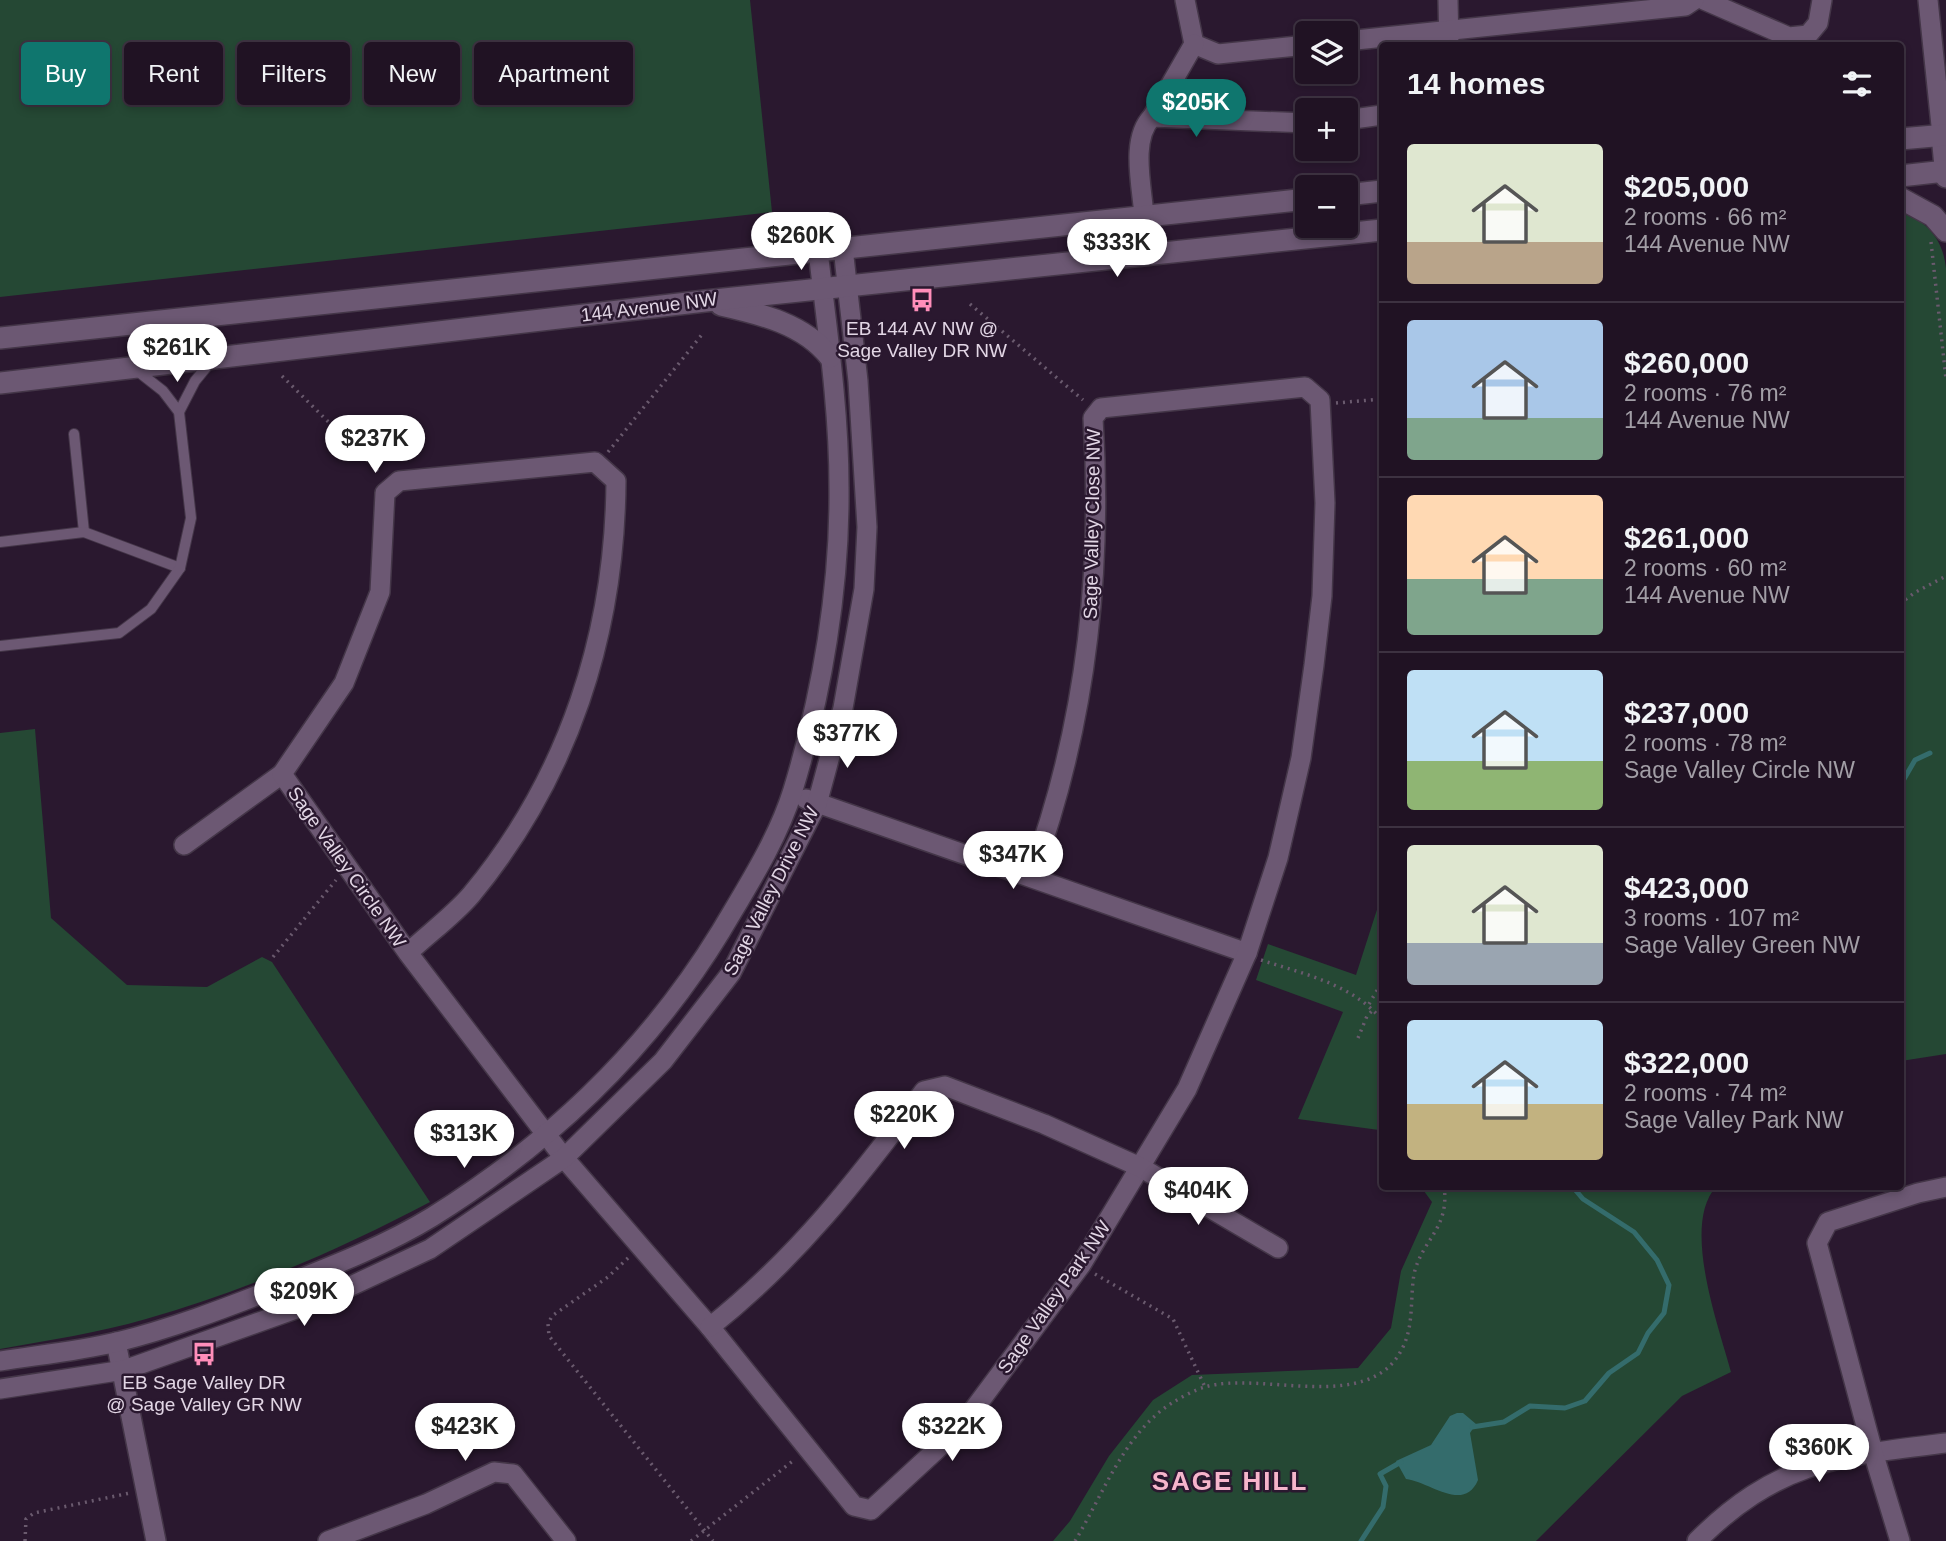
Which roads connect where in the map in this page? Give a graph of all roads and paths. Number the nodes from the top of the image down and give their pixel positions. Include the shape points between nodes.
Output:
1 (1185, 0) edge
2 (1448, 0) edge
3 (1694, 0) edge
4 (1704, 0) edge
5 (1822, 0) edge
6 (1928, 0) edge
7 (1450, 38) edge
8 (1358, 41) edge
9 (1194, 44) junction
10 (1295, 46) edge
11 (1379, 115) edge
12 (1153, 117) junction
13 (1358, 118) edge
14 (1295, 123) edge
15 (1944, 135) edge
16 (1904, 139) edge
17 (1946, 171) edge
18 (1904, 176) edge
19 (1946, 177) edge
20 (1379, 191) edge
21 (1358, 194) edge
22 (1295, 200) edge
23 (1904, 200) edge
24 (1144, 216) junction
25 (1379, 230) edge
26 (1937, 232) edge
27 (843, 248) junction
28 (818, 251) junction
29 (848, 286) junction
30 (823, 288) junction
31 (705, 301) junction
32 (970, 304) dead end
33 (704, 332) dead end
34 (0, 338) edge
35 (830, 357) junction
36 (214, 358) junction
37 (134, 368) junction
38 (282, 376) dead end
39 (1946, 379) edge
40 (0, 383) edge
41 (1379, 399) edge
42 (1320, 400) junction
43 (1101, 408) junction
44 (179, 412) junction
45 (74, 434) dead end
46 (595, 462) junction
47 (399, 481) junction
48 (84, 532) junction
49 (0, 541) edge
50 (180, 568) junction
51 (1946, 576) edge
52 (1904, 601) edge
53 (0, 646) edge
54 (282, 774) junction
55 (792, 794) junction
56 (817, 804) junction
57 (184, 845) dead end
58 (348, 866) junction
59 (1031, 876) junction
60 (408, 953) junction
61 (1247, 953) junction
62 (273, 957) dead end
63 (1379, 987) edge
64 (1369, 1004) junction
65 (1374, 1009) junction
66 (1379, 1016) edge
67 (1358, 1038) dead end
68 (546, 1135) junction
69 (564, 1158) junction
70 (1140, 1167) junction
71 (1946, 1187) edge
72 (1444, 1190) edge
73 (640, 1248) junction
74 (1278, 1248) dead end
75 (1082, 1265) junction
76 (710, 1327) junction
77 (116, 1342) junction
78 (0, 1361) edge
79 (124, 1370) junction
80 (1205, 1387) junction
81 (0, 1389) edge
82 (1946, 1443) edge
83 (807, 1450) junction
84 (1872, 1452) junction
85 (148, 1491) junction
86 (704, 1530) junction
87 (24, 1541) edge
88 (156, 1541) edge
89 (328, 1541) edge
90 (566, 1541) edge
91 (691, 1541) edge
92 (713, 1541) edge
93 (1075, 1541) edge
94 (1697, 1541) edge
95 (1900, 1541) edge

1 - 9 street
2 - 7 street
3 - 7 street via 1685,6
4 - 5 street via 1789,37 1808,35 1818,23
6 - 15 street
7 - 8 street
9 - 10 street via 1217,54
9 - 12 street
11 - 13 street
12 - 14 street
12 - 24 street via 1144,125 1140,139
15 - 16 main road
15 - 17 main road
17 - 18 main road
17 - 19 main road
20 - 21 main road
22 - 24 main road, 144 Avenue NW
23 - 26 main road via 1933,216
24 - 27 main road, 144 Avenue NW
25 - 29 main road, 144 Avenue NW
26 - 39 path
27 - 28 main road, 144 Avenue NW
27 - 29 street, Sage Valley Drive NW
28 - 30 street, Sage Valley Drive NW
28 - 34 main road, 144 Avenue NW
29 - 30 main road, 144 Avenue NW
29 - 56 street, Sage Valley Drive NW via 867,527 864,589 843,708
30 - 31 main road, 144 Avenue NW
30 - 35 street, Sage Valley Drive NW
31 - 35 main road via 761,314 799,331 817,341
31 - 36 main road, 144 Avenue NW
32 - 43 path via 1080,399
33 - 46 path via 616,445
35 - 55 street, Sage Valley Drive NW via 838,532 820,680
36 - 37 main road, 144 Avenue NW
36 - 44 lane
37 - 40 main road, 144 Avenue NW
37 - 44 lane via 163,391
38 - 47 path via 375,471
41 - 42 path
42 - 43 street, Sage Valley Close NW via 1305,387
42 - 61 street via 1325,503 1314,665 1301,758 1278,858
43 - 59 street, Sage Valley Close NW via 1093,418 1095,560 1090,634 1056,809
44 - 50 lane via 191,518
45 - 48 lane
46 - 47 street
46 - 60 street, Sage Valley Circle NW via 616,481 616,538 601,630 584,694 557,763 521,828 469,897
47 - 54 street, Sage Valley Circle NW via 385,493 380,592 344,683
48 - 49 lane
48 - 50 lane
50 - 53 lane via 151,609 119,634
51 - 52 path
54 - 57 street
54 - 58 street, Sage Valley Circle NW
55 - 56 street
55 - 68 street, Sage Valley Drive NW via 689,984 626,1058
56 - 59 street
56 - 69 street, Sage Valley Drive NW via 731,973 663,1061
58 - 60 street, Sage Valley Circle NW
58 - 62 path
59 - 61 street
60 - 68 street, Sage Valley Circle NW
61 - 64 path via 1344,989
61 - 70 street, Sage Valley Park NW via 1187,1089
63 - 64 path
64 - 65 path
65 - 66 path
65 - 67 path
68 - 69 street, Sage Valley Circle NW
68 - 77 street, Sage Valley Drive NW via 430,1218 340,1262 230,1306
69 - 73 street, Sage Valley Park NW
69 - 79 street, Sage Valley Drive NW via 430,1248 321,1300
70 - 74 street
70 - 75 street, Sage Valley Park NW
70 - 76 street via 945,1086 924,1091 819,1227 748,1297
71 - 84 street via 1828,1222 1817,1244
72 - 80 path via 1446,1211 1441,1225 1416,1268 1410,1329 1403,1348 1386,1370 1339,1385
73 - 76 street, Sage Valley Park NW
73 - 86 path via 552,1316 549,1336
75 - 80 path via 1173,1318
75 - 83 street, Sage Valley Park NW via 960,1429 872,1510 854,1506
76 - 83 street, Sage Valley Park NW
77 - 78 street, Sage Valley Drive NW
77 - 79 street
79 - 81 street, Sage Valley Drive NW
79 - 85 street
80 - 93 path via 1171,1404 1146,1427 1111,1475
82 - 84 street
83 - 86 path
84 - 94 street via 1816,1464 1774,1480
84 - 95 street
85 - 87 path via 34,1513 26,1519
85 - 88 street
86 - 91 path
86 - 92 path
89 - 90 street via 494,1472 513,1474

